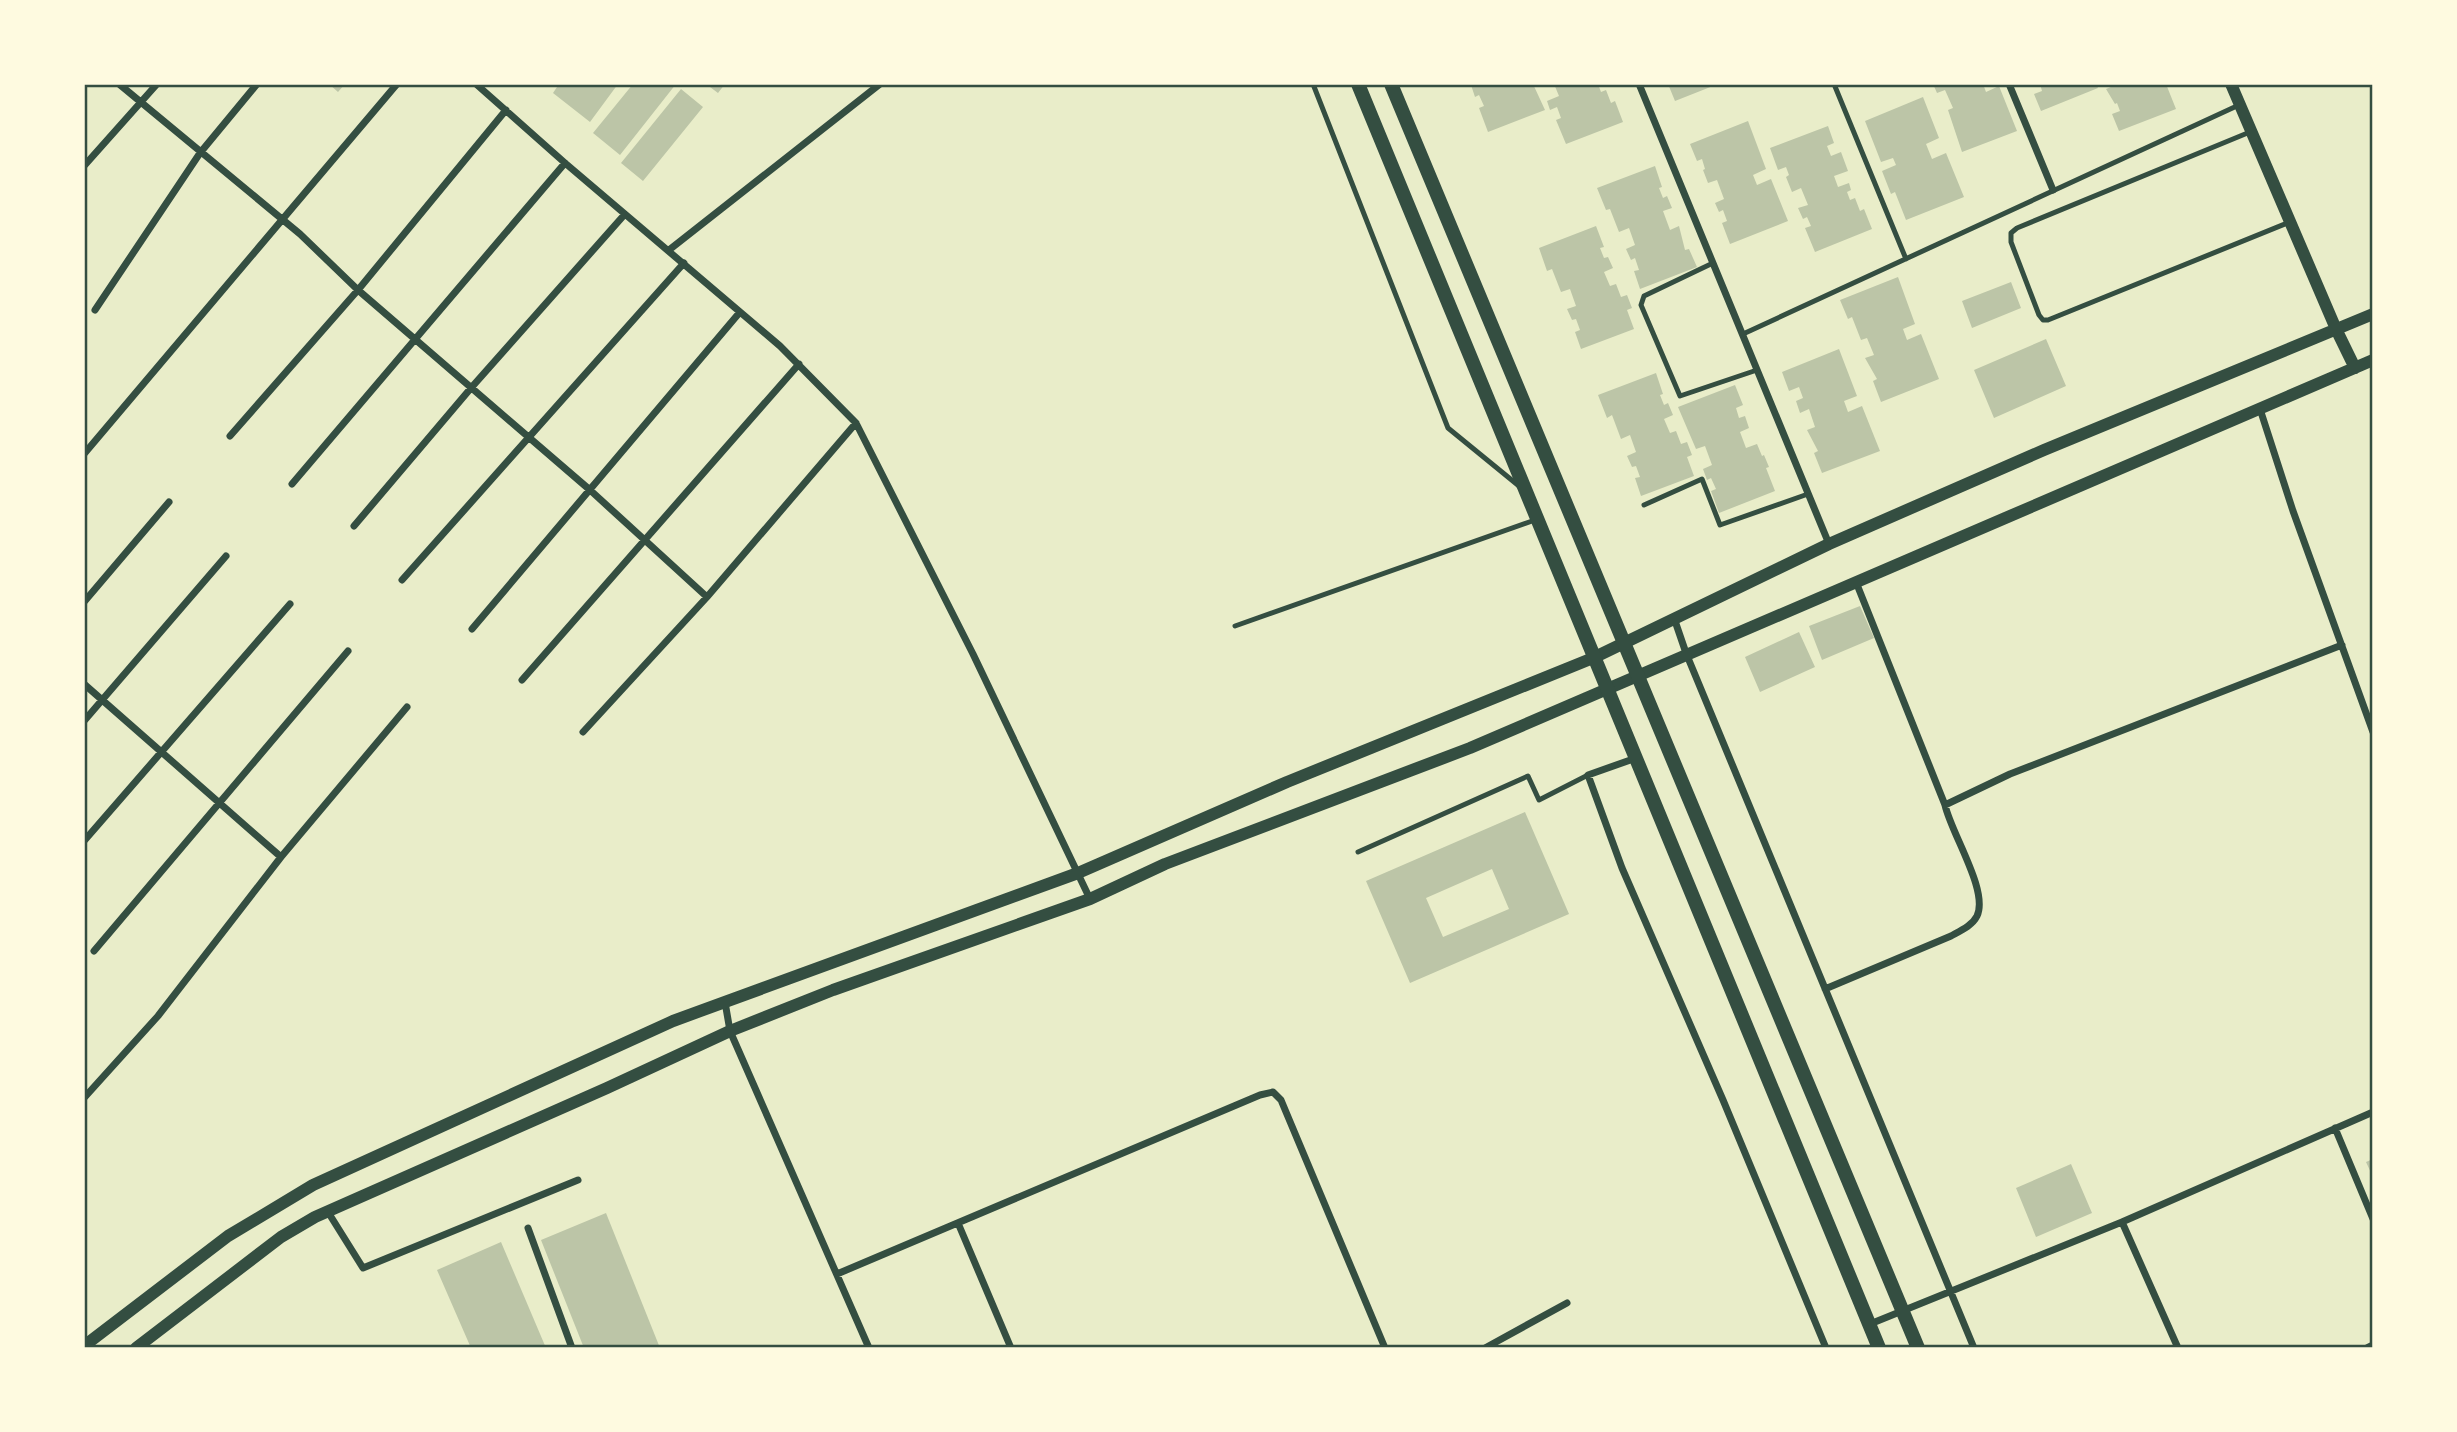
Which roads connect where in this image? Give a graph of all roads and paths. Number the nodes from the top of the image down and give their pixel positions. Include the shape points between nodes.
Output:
1 (119, 84) edge
2 (157, 84) edge
3 (257, 84) edge
4 (397, 84) edge
5 (476, 84) edge
6 (880, 84) edge
7 (1314, 84) edge
8 (1358, 84) edge
9 (1391, 84) edge
10 (1639, 84) edge
11 (1834, 84) edge
12 (2009, 84) edge
13 (2231, 84) edge
14 (141, 102) junction
15 (2239, 104) junction
16 (506, 110) junction
17 (2251, 131) junction
18 (200, 153) junction
19 (565, 163) junction
20 (84, 166) edge
21 (2053, 190) junction
22 (625, 214) junction
23 (283, 219) junction
24 (2290, 222) junction
25 (669, 250) junction
26 (1906, 259) junction
27 (1713, 263) junction
28 (684, 264) junction
29 (358, 290) junction
30 (95, 310) dead end
31 (740, 312) junction
32 (2373, 314) edge
33 (2336, 329) junction
34 (1743, 334) junction
35 (415, 338) junction
36 (2373, 360) edge
37 (799, 364) junction
38 (2355, 368) junction
39 (1757, 370) junction
40 (471, 388) junction
41 (2260, 409) junction
42 (856, 423) junction
43 (230, 436) dead end
44 (530, 439) junction
45 (84, 454) edge
46 (292, 484) dead end
47 (590, 490) junction
48 (1527, 492) junction
49 (1808, 494) junction
50 (169, 502) dead end
51 (1644, 505) dead end
52 (1538, 519) junction
53 (354, 526) dead end
54 (645, 539) junction
55 (1829, 544) junction
56 (226, 556) dead end
57 (402, 580) dead end
58 (1857, 582) junction
59 (707, 597) junction
60 (84, 602) edge
61 (290, 604) dead end
62 (1674, 618) junction
63 (1235, 626) dead end
64 (472, 629) dead end
65 (1624, 643) junction
66 (2342, 645) junction
67 (348, 651) dead end
68 (1686, 653) junction
69 (1593, 658) junction
70 (1639, 674) junction
71 (522, 680) dead end
72 (84, 684) edge
73 (1608, 688) junction
74 (103, 700) junction
75 (407, 707) dead end
76 (84, 721) edge
77 (583, 732) dead end
78 (2373, 732) edge
79 (162, 751) junction
80 (1636, 758) junction
81 (1588, 775) junction
82 (220, 802) junction
83 (1945, 805) junction
84 (84, 841) edge
85 (1358, 852) dead end
86 (282, 858) junction
87 (1078, 873) junction
88 (1090, 900) junction
89 (94, 951) dead end
90 (1825, 989) junction
91 (724, 1001) junction
92 (730, 1031) junction
93 (84, 1098) edge
94 (2373, 1112) edge
95 (2335, 1128) junction
96 (578, 1180) dead end
97 (328, 1212) junction
98 (2373, 1219) edge
99 (2122, 1222) junction
100 (957, 1223) junction
101 (528, 1228) dead end
102 (837, 1274) junction
103 (1950, 1290) junction
104 (1567, 1303) dead end
105 (1902, 1311) junction
106 (1869, 1325) junction
107 (2373, 1345) edge
108 (84, 1346) edge
109 (136, 1348) edge
110 (572, 1348) edge
111 (869, 1348) edge
112 (1011, 1348) edge
113 (1385, 1348) edge
114 (1486, 1348) edge
115 (1826, 1348) edge
116 (1879, 1348) edge
117 (1918, 1348) edge
118 (1974, 1348) edge
119 (2178, 1348) edge
120 (2367, 1348) edge

1 - 14 street
2 - 14 street
3 - 18 street
4 - 23 street
5 - 16 street
6 - 25 street
7 - 48 lane via 1448,428
8 - 48 main road
9 - 65 main road
10 - 27 street
11 - 26 lane
12 - 21 street
13 - 15 street
14 - 18 street
14 - 20 street
15 - 17 street
15 - 21 lane
16 - 19 street
16 - 29 street
17 - 24 street
17 - 24 lane via 2011,233 2039,315 2048,320
18 - 23 street
18 - 30 street
19 - 22 street
19 - 35 street
21 - 26 lane
22 - 25 street
22 - 40 street
23 - 29 street
23 - 45 street
24 - 33 street
25 - 28 street
26 - 34 lane
27 - 34 street
27 - 39 lane via 1644,296 1641,305 1680,396
28 - 31 street
28 - 44 street
29 - 35 street
29 - 43 street
31 - 37 street
31 - 47 street
32 - 33 street
33 - 38 street
33 - 55 street
34 - 39 street
35 - 40 street
35 - 46 street
36 - 38 street
37 - 42 street
37 - 54 street
38 - 41 street
39 - 49 street
40 - 44 street
40 - 53 street
41 - 58 street
41 - 66 street
42 - 59 street
42 - 87 street via 974,654
44 - 47 street
44 - 57 street
47 - 54 street
47 - 64 street
48 - 52 main road
49 - 51 lane via 1720,525 1702,479
49 - 55 street
50 - 60 street
52 - 63 lane
52 - 69 main road
54 - 59 street
54 - 71 street
55 - 62 street
56 - 74 street
58 - 68 street
58 - 83 street
59 - 77 street
61 - 79 street
62 - 65 street
62 - 68 street
65 - 69 street
65 - 70 main road
66 - 78 street
66 - 83 street via 2010,774
67 - 82 street
68 - 70 street
68 - 90 street
69 - 73 main road
69 - 87 street
70 - 73 street
70 - 105 main road
72 - 74 street
73 - 80 main road
73 - 88 street via 1470,748 1165,864
74 - 76 street
74 - 79 street
75 - 86 street
79 - 82 street
79 - 84 street
80 - 81 street
80 - 106 main road
81 - 85 lane via 1539,800 1528,776
81 - 115 street via 1622,868
82 - 86 street
82 - 89 street
83 - 90 street via 1978,893 1977,916 1951,936
86 - 93 street via 158,1016
87 - 88 street
87 - 91 street
88 - 92 street
90 - 103 street
91 - 92 street
91 - 108 street via 313,1185 228,1236
92 - 97 street
92 - 102 street
94 - 95 street
95 - 98 street
95 - 99 street
96 - 97 street via 363,1268
97 - 109 street via 281,1237
99 - 103 street
99 - 119 street
100 - 102 street
100 - 112 street
100 - 113 street via 1273,1092 1281,1100
101 - 110 street
102 - 111 street
103 - 105 street
103 - 118 street
104 - 114 street
105 - 106 street
105 - 117 main road
106 - 116 main road
107 - 120 street

